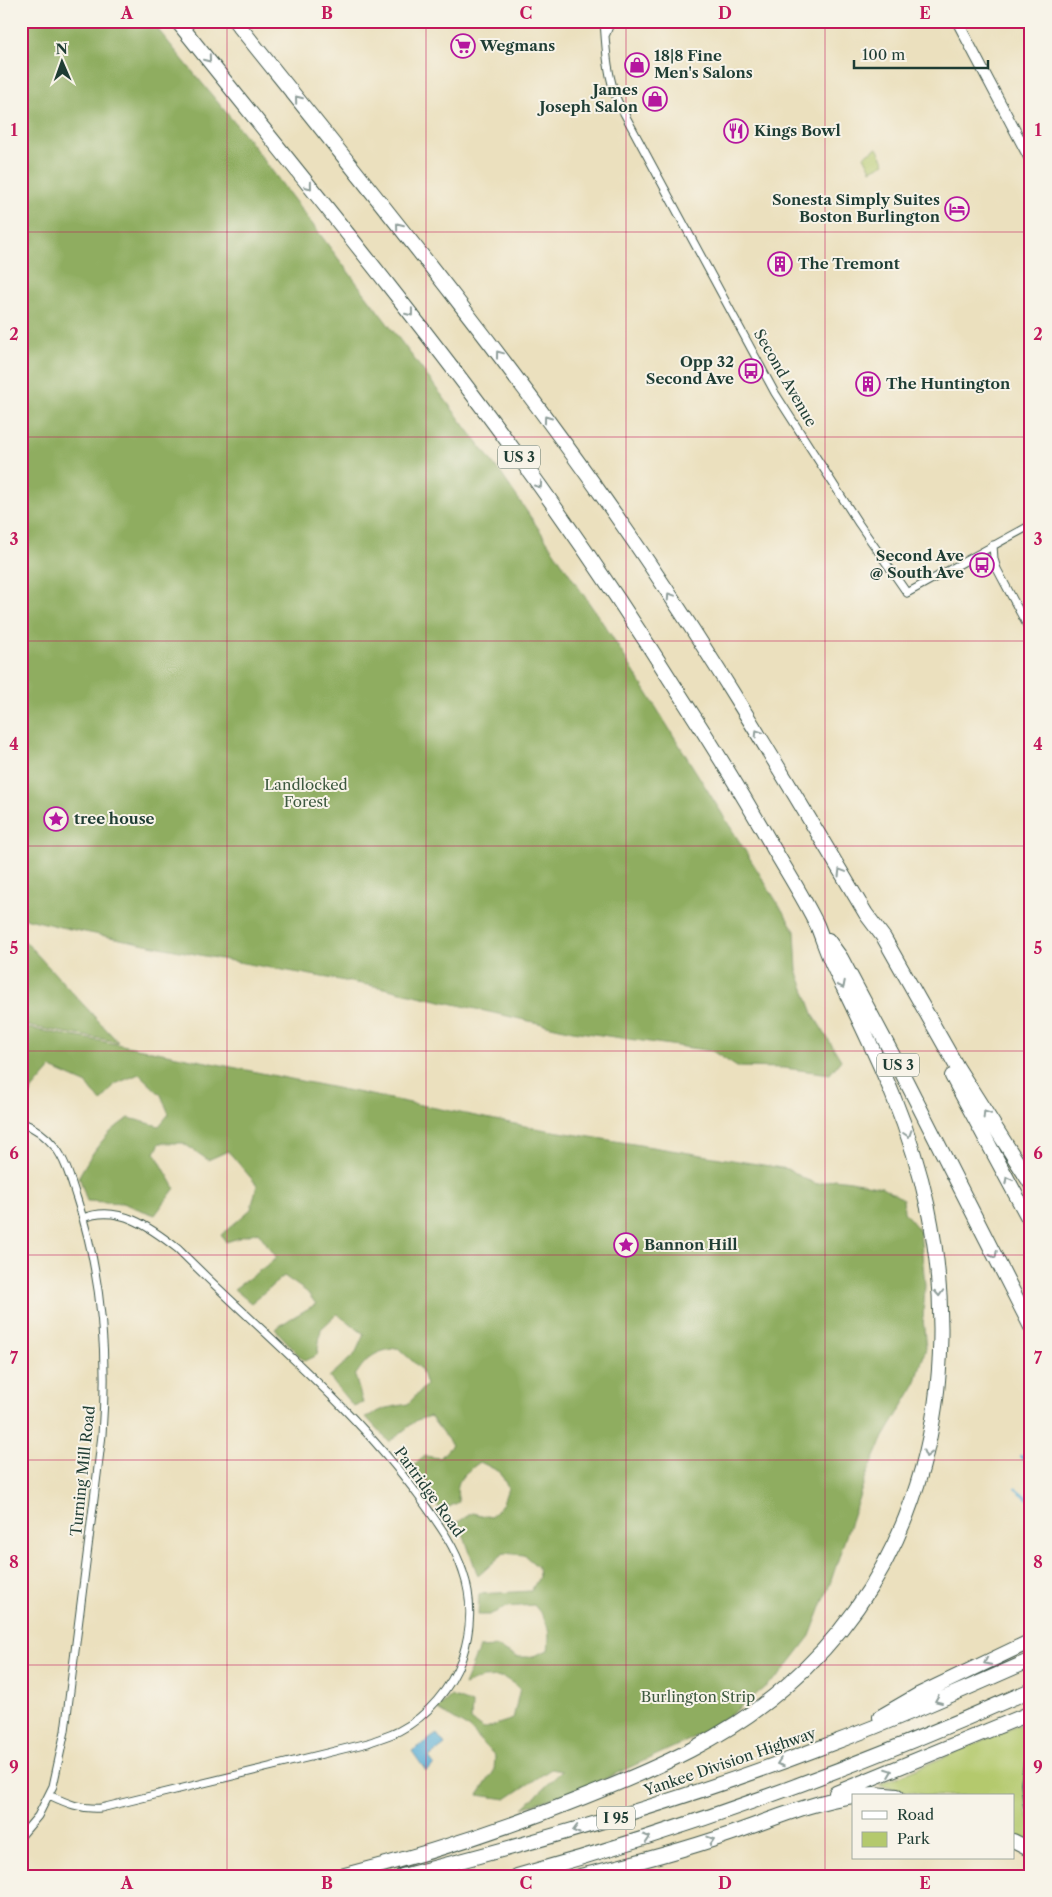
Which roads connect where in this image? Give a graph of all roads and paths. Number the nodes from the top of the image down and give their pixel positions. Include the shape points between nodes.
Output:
1 (177, 21) edge
2 (236, 21) edge
3 (604, 21) edge
4 (611, 21) edge
5 (957, 21) edge
6 (605, 36) junction
7 (1031, 161) edge
8 (1031, 525) edge
9 (993, 545) junction
10 (1031, 633) edge
11 (866, 914) junction
12 (816, 924) junction
13 (21, 1122) edge
14 (1031, 1184) edge
15 (83, 1218) junction
16 (1031, 1223) edge
17 (1031, 1326) edge
18 (1031, 1641) edge
19 (1031, 1660) edge
20 (1031, 1690) edge
21 (1031, 1713) edge
22 (826, 1746) junction
23 (1031, 1763) edge
24 (49, 1794) junction
25 (852, 1796) edge
26 (812, 1804) junction
27 (1031, 1806) edge
28 (21, 1836) edge
29 (1014, 1842) edge
30 (1031, 1850) edge
31 (341, 1876) edge
32 (402, 1876) edge
33 (517, 1876) edge
34 (580, 1876) edge

1 -> 12 highway, US 3 via 416,320 543,490 701,728
11 -> 2 highway, US 3 via 719,670 581,466 460,302
3 - 6 street, Second Avenue
4 - 6 street, Second Avenue
5 - 7 main road
6 - 9 street, Second Avenue via 607,68 618,102 762,369 818,461 907,593
8 - 9 street, Second Avenue
9 - 10 street via 997,569
14 -> 11 highway, US 3 via 962,1074 884,938
16 -> 11 highway via 878,942
12 -> 17 highway, US 3 via 840,958 883,1037
12 -> 31 highway via 904,1122 925,1194 936,1258 940,1372 934,1420 919,1483 894,1545 860,1603 821,1653 779,1693 720,1735 655,1768 531,1817 409,1858
13 - 15 street, Turning Mill Road via 41,1133 54,1146
15 - 24 street, Turning Mill Road via 98,1288 105,1399 65,1730
15 - 24 street, Partridge Road via 101,1214 125,1216 156,1232 178,1249 349,1414 399,1470 448,1538 467,1584 469,1630 460,1663 450,1683 427,1712 402,1729 368,1743 102,1808 62,1802
18 -> 22 highway via 918,1695
19 -> 22 highway, Yankee Division Highway / I 95
33 -> 20 highway, I 95 via 680,1827 845,1768
26 -> 21 highway
22 -> 32 highway, Yankee Division Highway / I 95 via 603,1822
23 - 27 highway via 1028,1784
24 - 28 street, Turning Mill Road via 38,1816
25 - 26 highway
34 -> 26 highway via 678,1850
29 - 30 highway

